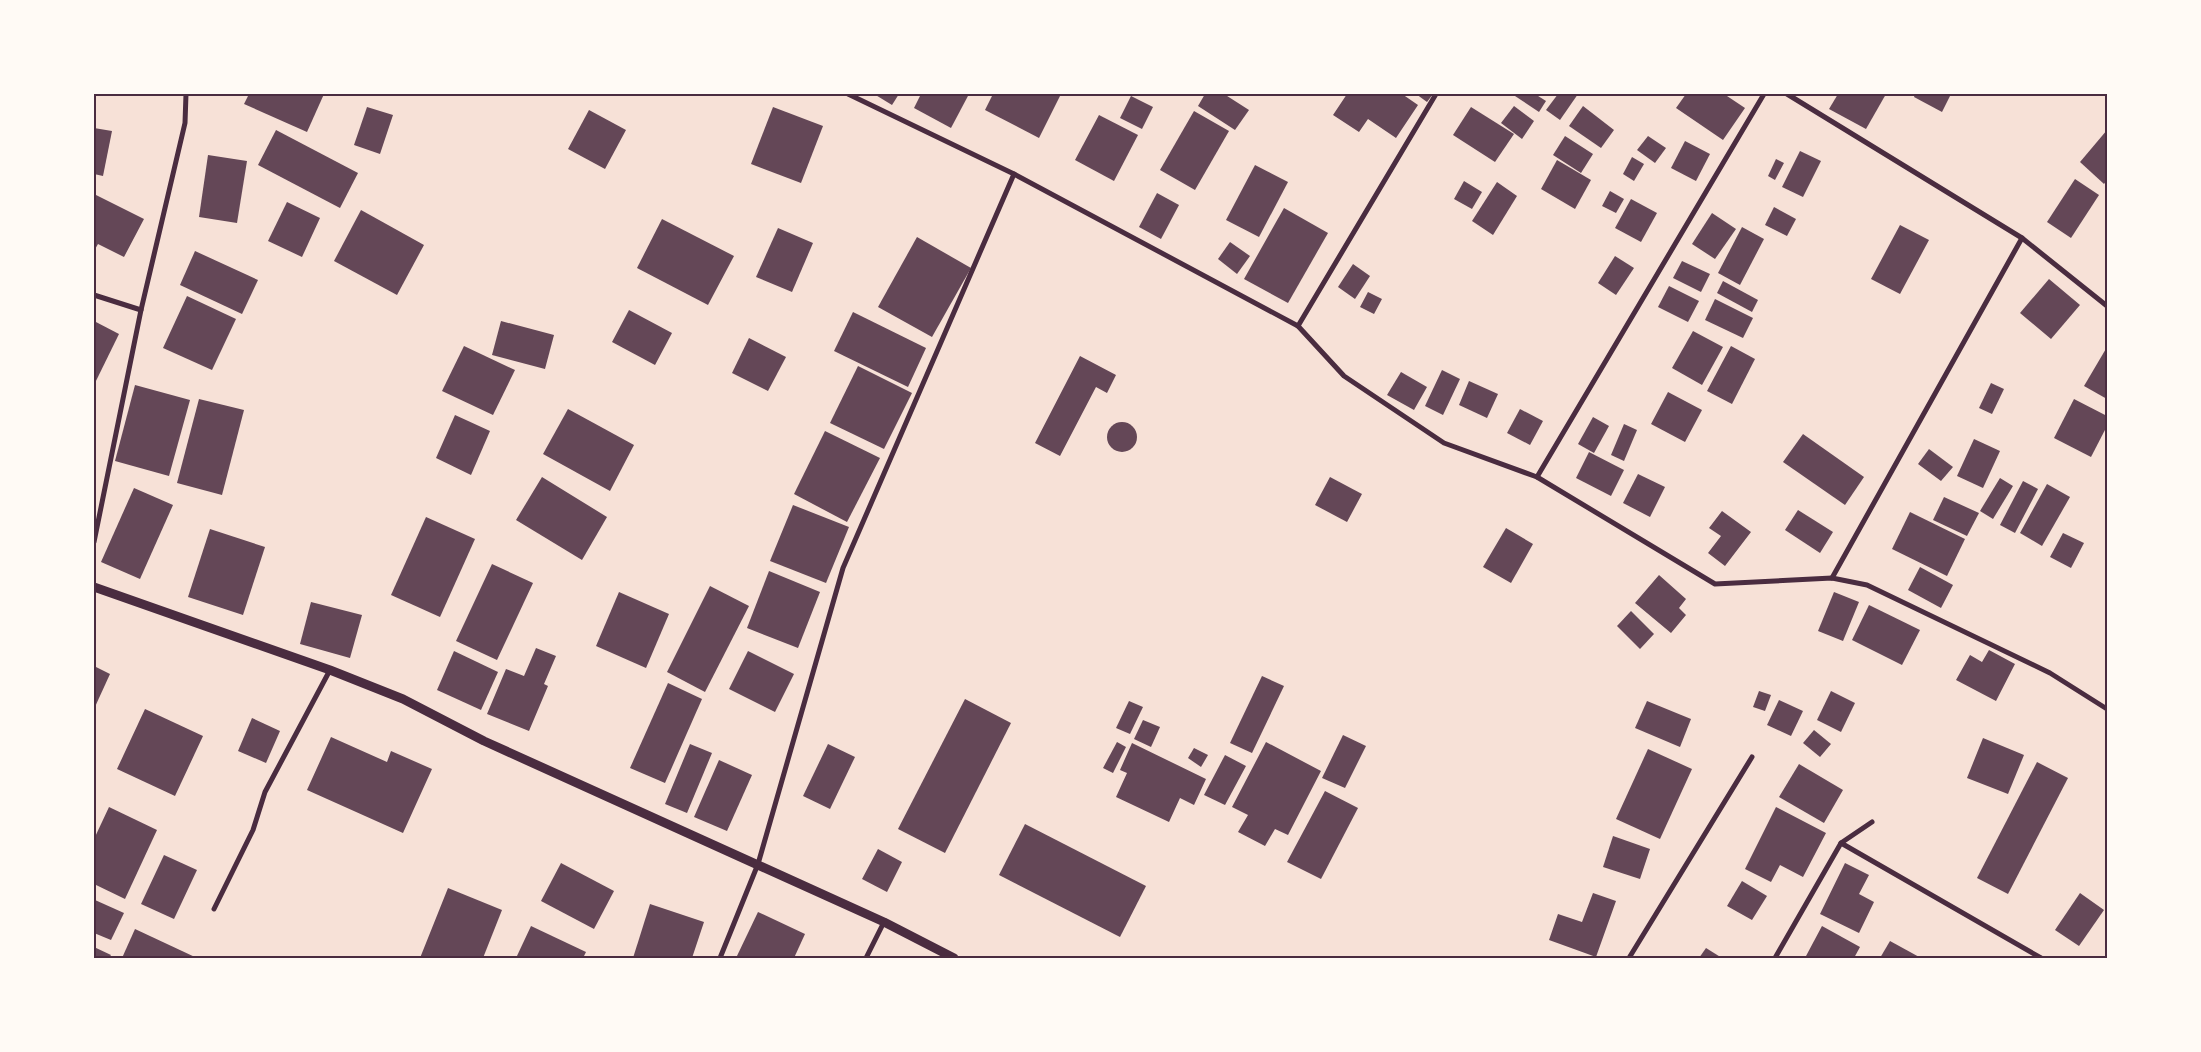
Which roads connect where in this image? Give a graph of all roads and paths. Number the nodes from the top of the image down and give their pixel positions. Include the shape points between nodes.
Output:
1 (186, 94) edge
2 (848, 94) edge
3 (1436, 94) edge
4 (1764, 94) edge
5 (1787, 94) edge
6 (1014, 174) junction
7 (2022, 238) junction
8 (94, 295) edge
9 (2107, 306) edge
10 (141, 310) junction
11 (1298, 326) junction
12 (1537, 478) junction
13 (94, 542) edge
14 (1832, 578) junction
15 (94, 587) edge
16 (330, 670) junction
17 (2107, 709) edge
18 (1752, 756) dead end
19 (1872, 822) dead end
20 (1841, 844) junction
21 (758, 864) junction
22 (214, 908) dead end
23 (884, 922) junction
24 (720, 958) edge
25 (866, 958) edge
26 (954, 958) edge
27 (1630, 958) edge
28 (1775, 958) edge
29 (2041, 958) edge

1 - 10 street via 185,123
2 - 6 street
3 - 11 street
4 - 12 street
5 - 7 street
6 - 11 street
6 - 21 street via 843,568
7 - 9 street
7 - 14 street
8 - 10 street
10 - 13 street
11 - 12 street via 1344,376 1444,443
12 - 14 street via 1715,584
14 - 17 street via 1867,585 2050,673
15 - 16 street
16 - 21 street via 403,699 484,741
16 - 22 street via 265,792 254,830
18 - 27 street
19 - 20 street
20 - 28 street
20 - 29 street
21 - 23 street
21 - 24 street
23 - 25 street
23 - 26 street

